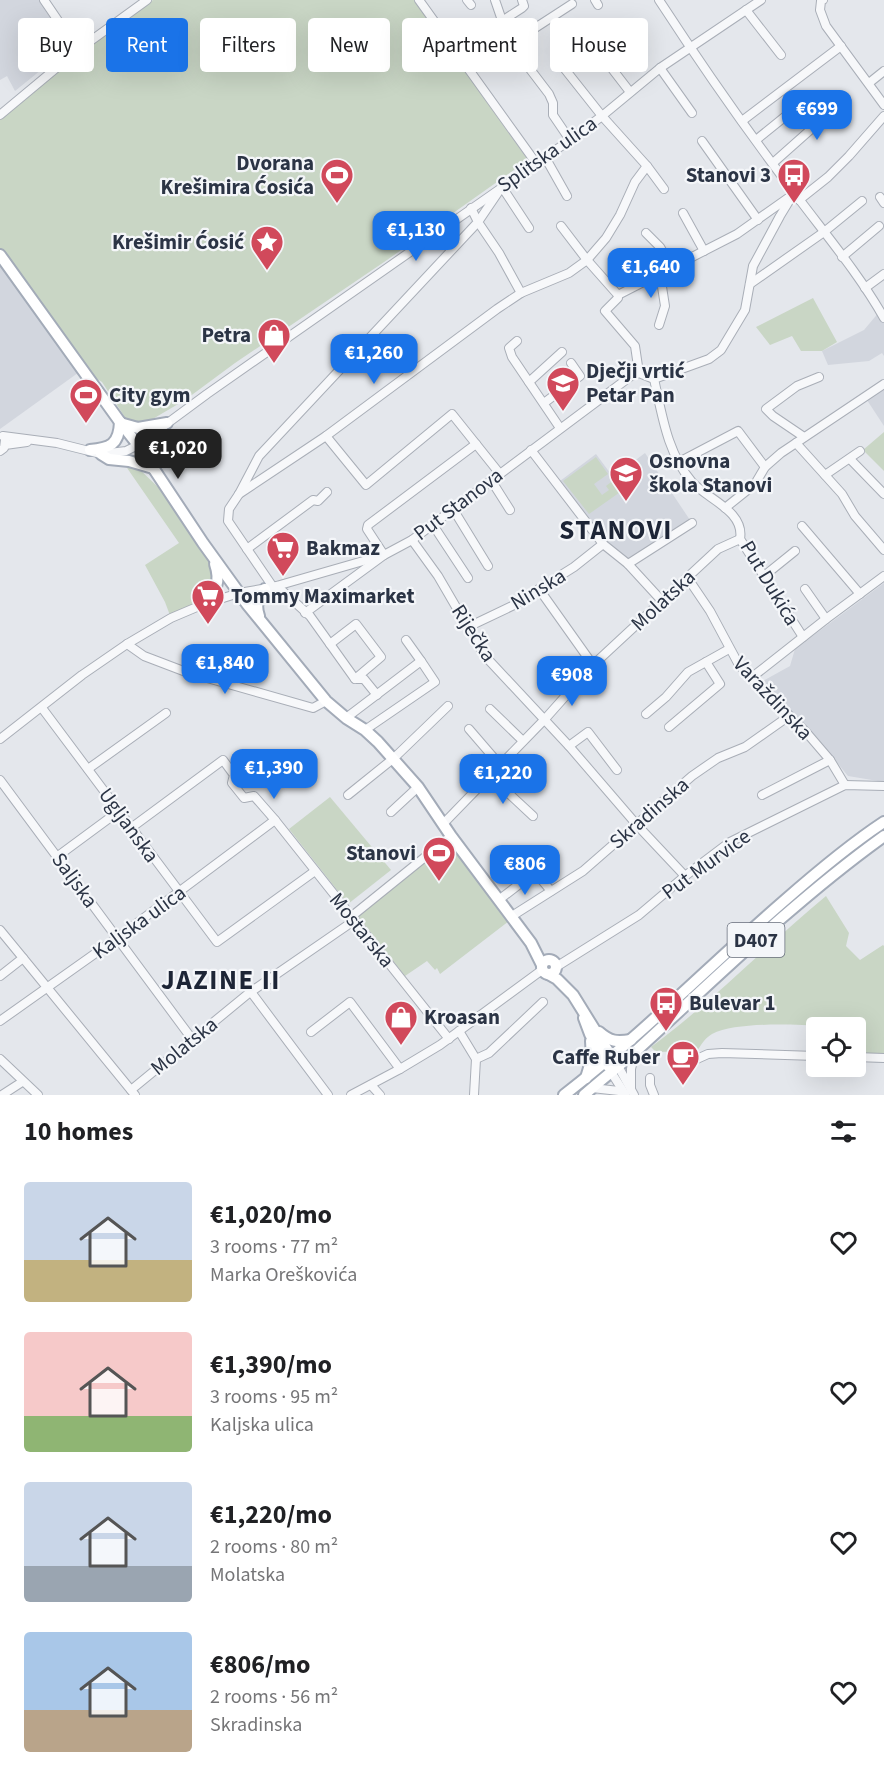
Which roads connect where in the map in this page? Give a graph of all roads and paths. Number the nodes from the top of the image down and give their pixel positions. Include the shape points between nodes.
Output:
1 (44, 0) edge
2 (147, 0) edge
3 (419, 0) edge
4 (495, 0) edge
5 (522, 0) edge
6 (659, 0) edge
7 (761, 0) edge
8 (823, 0) edge
9 (572, 4) dead end
10 (746, 10) junction
11 (56, 18) edge
12 (501, 18) edge
13 (507, 18) edge
14 (538, 26) edge
15 (94, 38) edge
16 (841, 46) junction
17 (690, 48) junction
18 (781, 55) dead end
19 (660, 68) junction
20 (884, 71) edge
21 (52, 72) edge
22 (532, 72) edge
23 (567, 72) edge
24 (615, 72) edge
25 (869, 83) junction
26 (630, 92) junction
27 (808, 98) dead end
28 (845, 99) dead end
29 (884, 105) edge
30 (692, 113) dead end
31 (0, 115) edge
32 (602, 116) junction
33 (884, 116) edge
34 (742, 121) junction
35 (570, 140) junction
36 (702, 141) dead end
37 (756, 141) junction
38 (545, 157) junction
39 (536, 163) junction
40 (773, 163) junction
41 (647, 166) junction
42 (502, 187) junction
43 (664, 189) dead end
44 (567, 196) dead end
45 (797, 196) junction
46 (862, 201) dead end
47 (471, 208) junction
48 (683, 213) dead end
49 (758, 220) junction
50 (478, 222) junction
51 (561, 226) dead end
52 (879, 226) dead end
53 (529, 228) dead end
54 (824, 232) junction
55 (646, 233) dead end
56 (704, 251) junction
57 (0, 255) edge
58 (842, 256) junction
59 (587, 260) junction
60 (672, 268) junction
61 (660, 274) junction
62 (884, 274) edge
63 (750, 284) junction
64 (865, 288) junction
65 (521, 293) junction
66 (618, 295) junction
67 (883, 313) edge
68 (659, 325) dead end
69 (517, 341) dead end
70 (562, 352) dead end
71 (571, 363) dead end
72 (639, 373) junction
73 (819, 377) dead end
74 (654, 379) junction
75 (529, 382) junction
76 (884, 384) edge
77 (544, 403) junction
78 (120, 423) junction
79 (166, 423) junction
80 (560, 428) junction
81 (326, 436) junction
82 (804, 437) junction
83 (2, 442) edge
84 (796, 443) junction
85 (476, 444) junction
86 (138, 445) junction
87 (90, 450) junction
88 (531, 450) junction
89 (860, 451) dead end
90 (101, 454) junction
91 (850, 459) junction
92 (679, 462) junction
93 (765, 467) junction
94 (153, 468) junction
95 (500, 474) junction
96 (825, 475) junction
97 (491, 480) junction
98 (327, 492) dead end
99 (239, 494) junction
100 (884, 494) edge
101 (725, 508) junction
102 (453, 509) junction
103 (510, 510) dead end
104 (692, 522) dead end
105 (433, 525) junction
106 (802, 526) dead end
107 (740, 538) junction
108 (412, 540) junction
109 (603, 544) junction
110 (247, 549) junction
111 (884, 550) edge
112 (795, 551) dead end
113 (210, 553) junction
114 (384, 555) junction
115 (628, 564) junction
116 (488, 566) dead end
117 (764, 576) junction
118 (884, 576) edge
119 (687, 577) junction
120 (468, 578) dead end
121 (272, 587) junction
122 (539, 589) junction
123 (805, 589) dead end
124 (239, 593) junction
125 (860, 594) junction
126 (662, 602) junction
127 (204, 604) junction
128 (305, 613) junction
129 (826, 619) junction
130 (261, 622) junction
131 (468, 627) junction
132 (803, 637) junction
133 (406, 640) dead end
134 (127, 644) junction
135 (330, 644) junction
136 (729, 649) junction
137 (421, 661) junction
138 (706, 662) junction
139 (593, 665) junction
140 (751, 678) junction
141 (355, 679) junction
142 (377, 694) junction
143 (326, 701) junction
144 (448, 706) dead end
145 (42, 708) junction
146 (490, 709) dead end
147 (166, 713) dead end
148 (646, 714) dead end
149 (789, 716) junction
150 (346, 718) junction
151 (544, 718) junction
152 (669, 727) dead end
153 (469, 729) dead end
154 (365, 730) junction
155 (0, 739) edge
156 (523, 741) junction
157 (569, 746) junction
158 (394, 758) junction
159 (830, 760) junction
160 (500, 765) junction
161 (88, 769) junction
162 (617, 770) dead end
163 (490, 776) junction
164 (0, 780) edge
165 (845, 785) junction
166 (884, 786) edge
167 (418, 787) junction
168 (348, 795) dead end
169 (762, 795) dead end
170 (119, 811) junction
171 (391, 812) dead end
172 (533, 816) dead end
173 (275, 820) junction
174 (884, 822) edge
175 (443, 824) junction
176 (637, 825) junction
177 (131, 828) junction
178 (884, 836) edge
179 (447, 839) junction
180 (58, 856) junction
181 (315, 871) junction
182 (685, 876) junction
183 (551, 891) junction
184 (179, 892) junction
185 (500, 900) junction
186 (512, 916) junction
187 (353, 918) junction
188 (0, 930) edge
189 (117, 938) junction
190 (23, 958) junction
191 (548, 966) junction
192 (0, 976) edge
193 (48, 987) junction
194 (251, 992) junction
195 (543, 1002) dead end
196 (0, 1021) edge
197 (459, 1031) junction
198 (311, 1032) dead end
199 (593, 1033) junction
200 (192, 1039) junction
201 (449, 1039) junction
202 (632, 1040) junction
203 (635, 1051) junction
204 (806, 1056) edge
205 (866, 1057) edge
206 (884, 1058) edge
207 (0, 1059) edge
208 (476, 1059) junction
209 (608, 1059) junction
210 (688, 1063) dead end
211 (400, 1069) junction
212 (615, 1069) junction
213 (650, 1078) dead end
214 (22, 1082) junction
215 (371, 1084) junction
216 (587, 1087) edge
217 (133, 1093) edge
218 (629, 1093) edge
219 (2, 1095) edge
220 (38, 1095) edge
221 (328, 1095) edge
222 (351, 1095) edge
223 (380, 1095) edge
224 (474, 1095) edge
225 (564, 1095) edge
226 (654, 1095) edge

1 - 11 street
2 - 15 street
3 - 39 street
4 - 12 street
5 - 13 street via 524,6
6 - 17 street
7 - 10 street, Splitska ulica
8 - 16 street via 820,10 826,26
9 - 14 street
10 - 17 street, Splitska ulica
10 - 18 street
16 - 25 street
16 - 34 street
17 - 19 street, Splitska ulica
17 - 34 street
19 - 26 street, Splitska ulica
19 - 30 street
20 - 25 street
21 - 31 street
22 - 35 street via 549,93 553,115
23 - 32 street
24 - 26 street
25 - 29 street
26 - 32 street, Splitska ulica
27 - 37 street
28 - 40 street
32 - 35 street, Splitska ulica
32 - 41 street
33 - 45 street via 828,177
34 - 37 street
35 - 38 street, Splitska ulica
36 - 49 street
37 - 40 street
38 - 39 street, Splitska ulica
38 - 44 street
39 - 42 street, Splitska ulica
40 - 45 street
41 - 43 street
41 - 59 street via 606,238
42 - 47 street, Splitska ulica
42 - 50 street
42 - 53 street
45 - 49 street
45 - 54 street
45 - 63 street via 780,216 753,266
46 - 54 street
47 - 50 street
47 - 79 street, Splitska ulica
48 - 56 street
49 - 56 street
50 - 65 street
50 - 99 street via 260,456
51 - 59 street
52 - 58 street
54 - 58 street
54 - 63 street
55 - 60 street
56 - 60 street
57 - 78 main road
58 - 64 street
59 - 65 street via 569,273
59 - 66 street
60 - 61 street
61 - 66 street
61 - 68 street via 665,306
62 - 64 street
63 - 74 street via 745,310 721,350 709,359
64 - 67 street
65 - 81 street
66 - 72 street via 605,311 635,346
69 - 75 street via 509,348
70 - 75 street
71 - 77 street via 580,376
72 - 74 street
72 - 80 street, Put Stanova
73 - 82 street via 797,386 766,409
74 - 92 street, Put Dukića via 670,443
75 - 77 street
76 - 82 street
77 - 80 street
78 - 79 main road via 138,428
78 - 86 main road
78 - 87 main road via 114,443
79 - 86 street, Splitska ulica
80 - 88 street, Put Stanova
81 - 85 street via 366,485 452,414
81 - 99 street
82 - 84 street
83 - 87 street via 44,441
84 - 93 street
84 - 96 street
85 - 95 street
85 - 114 street via 368,525
86 - 90 street via 118,453
86 - 94 main road
87 - 90 street
88 - 95 street, Put Stanova
88 - 109 street
89 - 91 street
90 - 94 main road
91 - 96 street
91 - 100 street
92 - 93 street via 738,431
92 - 101 street, Put Dukića via 704,494
93 - 101 street via 755,484
94 - 113 main road
95 - 97 street, Put Stanova
96 - 111 street
97 - 102 street, Put Stanova
97 - 103 street
98 - 110 street
99 - 110 street via 229,508 228,521
101 - 107 street, Put Dukića via 738,522
102 - 105 street, Put Stanova
102 - 116 street
104 - 115 street
105 - 108 street, Put Stanova
105 - 120 street
106 - 125 street
107 - 117 street, Put Dukića
107 - 119 street, Molatska via 718,549
108 - 114 street, Put Stanova
108 - 131 street, Riječka
109 - 115 street
109 - 122 street, Ninska
110 - 121 street
112 - 117 street
113 - 124 main road
113 - 127 main road via 219,576 216,589
114 - 121 street, Put Stanova
114 - 128 street
115 - 126 street
117 - 132 street, Put Dukića
118 - 125 street
119 - 126 street, Molatska
119 - 136 street, Varaždinska
121 - 124 street, Put Stanova
121 - 128 street
121 - 130 main road via 260,596 257,604
122 - 131 street, Ninska
122 - 139 street
123 - 129 street
124 - 127 street, Put Stanova
124 - 130 main road
125 - 129 street
126 - 139 street, Molatska
127 - 134 street, Put Stanova
128 - 135 street
129 - 132 street
130 - 143 main road
131 - 151 street, Riječka via 484,655
132 - 140 street
133 - 137 street
134 - 143 street via 144,656 186,672 313,708
134 - 145 street, Put Stanova
135 - 141 street
135 - 141 street via 356,624 381,657
136 - 138 street
136 - 140 street, Varaždinska
137 - 142 street
137 - 154 street via 435,682
138 - 148 street via 688,672
138 - 152 street via 720,684
139 - 151 street, Molatska
140 - 149 street, Varaždinska
141 - 142 street via 364,679
142 - 150 street
143 - 150 main road
144 - 158 street
145 - 155 street, Put Stanova
145 - 161 street, Ugljanska
146 - 156 street
147 - 161 street
149 - 159 street, Varaždinska
149 - 176 street, Skradinska via 745,747 718,758 692,776
150 - 154 main road
151 - 156 street, Molatska
151 - 157 street, Riječka
153 - 160 street
154 - 158 main road
156 - 160 street, Molatska
157 - 162 street via 588,732
157 - 176 street, Riječka
158 - 167 main road
158 - 168 street
159 - 165 street, Varaždinska
159 - 169 street
160 - 163 street, Molatska
161 - 170 street, Ugljanska
163 - 172 street
163 - 175 street, Molatska
164 - 180 street, Saljska
165 - 166 street, Put Murvice
165 - 182 street, Put Murvice via 730,842
167 - 171 street
167 - 175 main road
170 - 177 street, Ugljanska
170 - 180 street
173 - 177 street, Mostarska via 254,796 244,798 232,783 234,775 223,760
173 - 181 street, Mostarska
173 - 184 street, Kaljska ulica
174 - 202 main road, D407 via 815,874
175 - 179 main road
176 - 182 street, Riječka
176 - 183 street, Skradinska via 584,871
177 - 184 street, Ugljanska
178 - 203 main road, D407 via 821,883
179 - 185 main road
179 - 187 street, Molatska
180 - 189 street, Saljska
181 - 184 street, Ugljanska via 217,942
181 - 187 street, Mostarska
182 - 191 street, Put Murvice via 639,915 572,957
183 - 185 street via 535,872
183 - 186 street, Skradinska
184 - 189 street, Kaljska ulica
185 - 186 main road
186 - 191 main road
187 - 194 street, Molatska
187 - 201 street, Mostarska
188 - 190 street
189 - 193 street, Kaljska ulica
189 - 200 street, Saljska
190 - 192 street
190 - 193 street
191 - 197 street, Put Murvice
191 - 199 main road via 582,1010
193 - 196 street, Kaljska ulica
193 - 217 street
194 - 200 street, Molatska
194 - 221 street
195 - 208 street via 489,1053
197 - 201 street, Put Murvice
197 - 208 street
198 - 211 street via 351,1002
199 - 202 main road via 614,1041
199 - 209 main road
199 - 216 main road
200 - 217 street, Molatska
201 - 211 street, Put Murvice
202 - 209 main road, D407
203 - 212 main road, D407
203 - 218 street
204 - 210 street via 722,1053
205 - 206 street
207 - 214 street
208 - 224 street
209 - 212 main road
209 - 216 main road, D407
211 - 215 street, Put Murvice
212 - 216 main road, D407
212 - 218 street
213 - 226 street
214 - 219 street
214 - 220 street
215 - 222 street, Put Murvice
215 - 223 street
216 - 218 street
216 - 225 main road, D407

